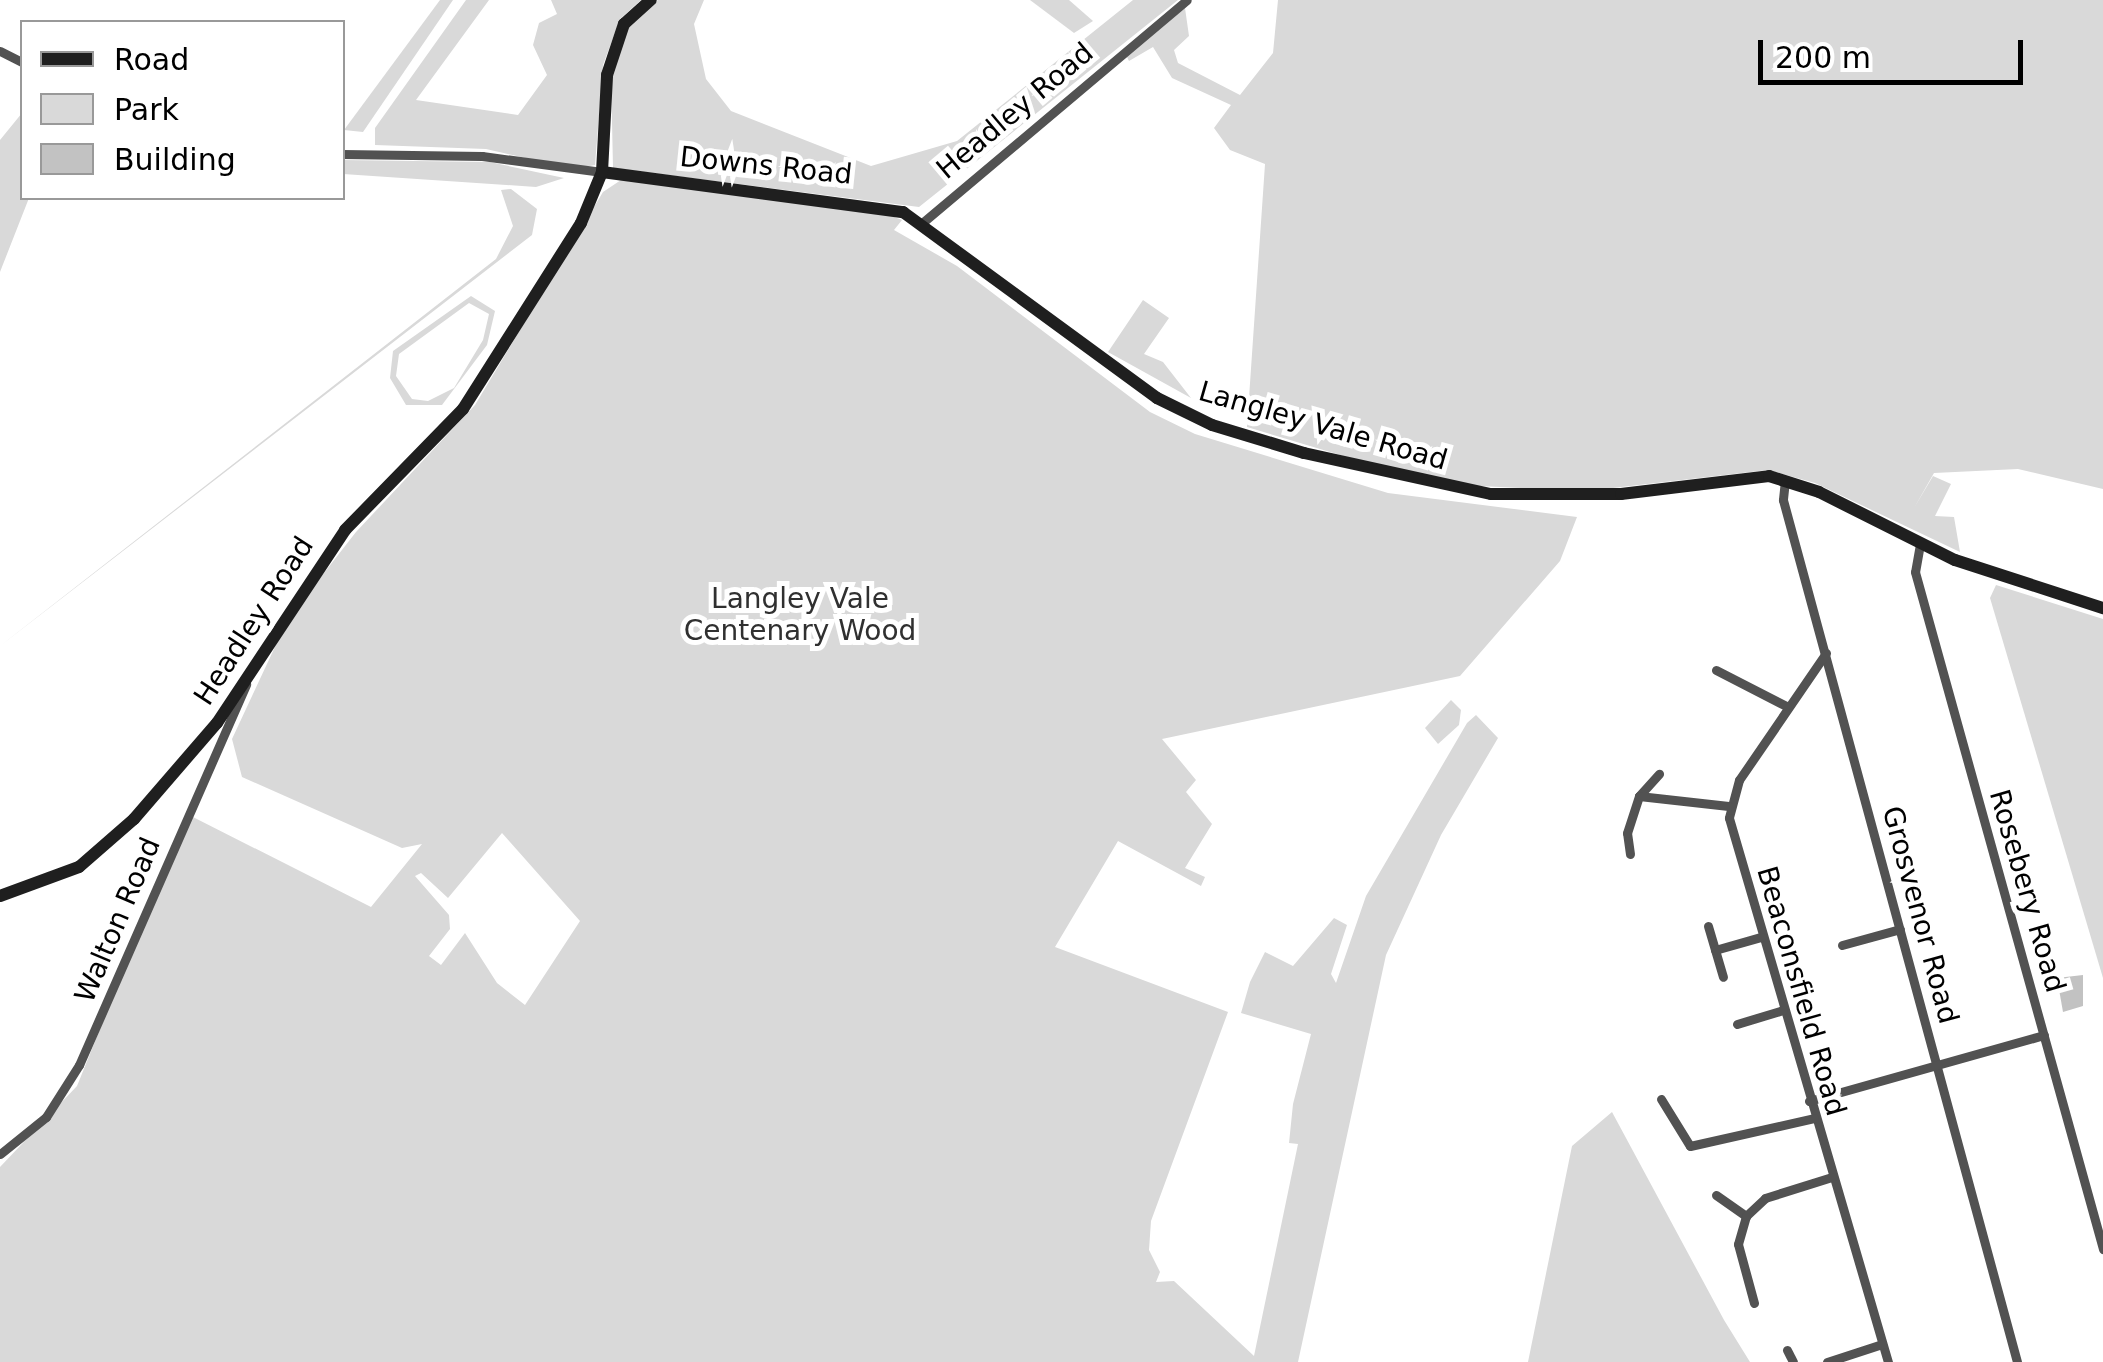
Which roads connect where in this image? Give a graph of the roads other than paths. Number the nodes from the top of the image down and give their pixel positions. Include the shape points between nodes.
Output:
1 (650, 0) edge
2 (1187, 0) edge
3 (345, 154) edge
4 (602, 172) junction
5 (922, 223) junction
6 (1785, 480) junction
7 (1920, 544) junction
8 (2103, 608) edge
9 (1826, 653) junction
10 (1716, 670) dead end
11 (246, 682) junction
12 (1786, 706) junction
13 (1659, 774) dead end
14 (1639, 796) junction
15 (1728, 806) junction
16 (1630, 854) dead end
17 (0, 896) edge
18 (1708, 926) dead end
19 (1900, 929) junction
20 (1762, 936) junction
21 (1842, 945) dead end
22 (1716, 950) junction
23 (1723, 978) dead end
24 (1782, 1010) junction
25 (1737, 1024) dead end
26 (2044, 1035) junction
27 (1937, 1064) junction
28 (1661, 1098) dead end
29 (1809, 1101) junction
30 (1814, 1118) junction
31 (0, 1154) edge
32 (1832, 1177) junction
33 (1716, 1195) dead end
34 (1746, 1216) junction
35 (2103, 1249) edge
36 (1754, 1303) dead end
37 (1882, 1344) junction
38 (1787, 1350) dead end
39 (1793, 1362) edge
40 (1827, 1362) edge
41 (1888, 1362) edge
42 (2017, 1362) edge

1 - 4 street via 624,24 607,75
2 - 5 street, Headley Road
3 - 4 street via 482,156
4 - 5 street, Downs Road via 869,202
4 - 11 street, Headley Road via 571,240 463,409 345,530 286,610
5 - 6 street, Langley Vale Road via 1166,403 1304,453 1477,493 1621,494 1729,478
6 - 7 street, Langley Vale Road
6 - 9 street, Grosvenor Road via 1784,500
7 - 8 street, Langley Vale Road
7 - 26 street, Rosebery Road via 1916,572
9 - 12 street
9 - 19 street, Grosvenor Road
10 - 12 street
11 - 17 street, Headley Road via 104,848 46,883
11 - 31 street, Walton Road via 79,1065 46,1116
12 - 15 street
13 - 14 street
14 - 15 street
14 - 16 street via 1627,833
15 - 20 street, Beaconsfield Road
18 - 22 street
19 - 21 street
19 - 27 street, Grosvenor Road
20 - 22 street
20 - 24 street, Beaconsfield Road
22 - 23 street
24 - 25 street
24 - 29 street, Beaconsfield Road
26 - 27 street
26 - 35 street, Rosebery Road
27 - 29 street
27 - 42 street, Grosvenor Road
28 - 30 street via 1690,1146
29 - 30 street, Beaconsfield Road
30 - 32 street, Beaconsfield Road
32 - 34 street via 1766,1198
32 - 37 street, Beaconsfield Road
33 - 34 street
34 - 36 street via 1738,1244
37 - 40 street
37 - 41 street, Beaconsfield Road
38 - 39 street

